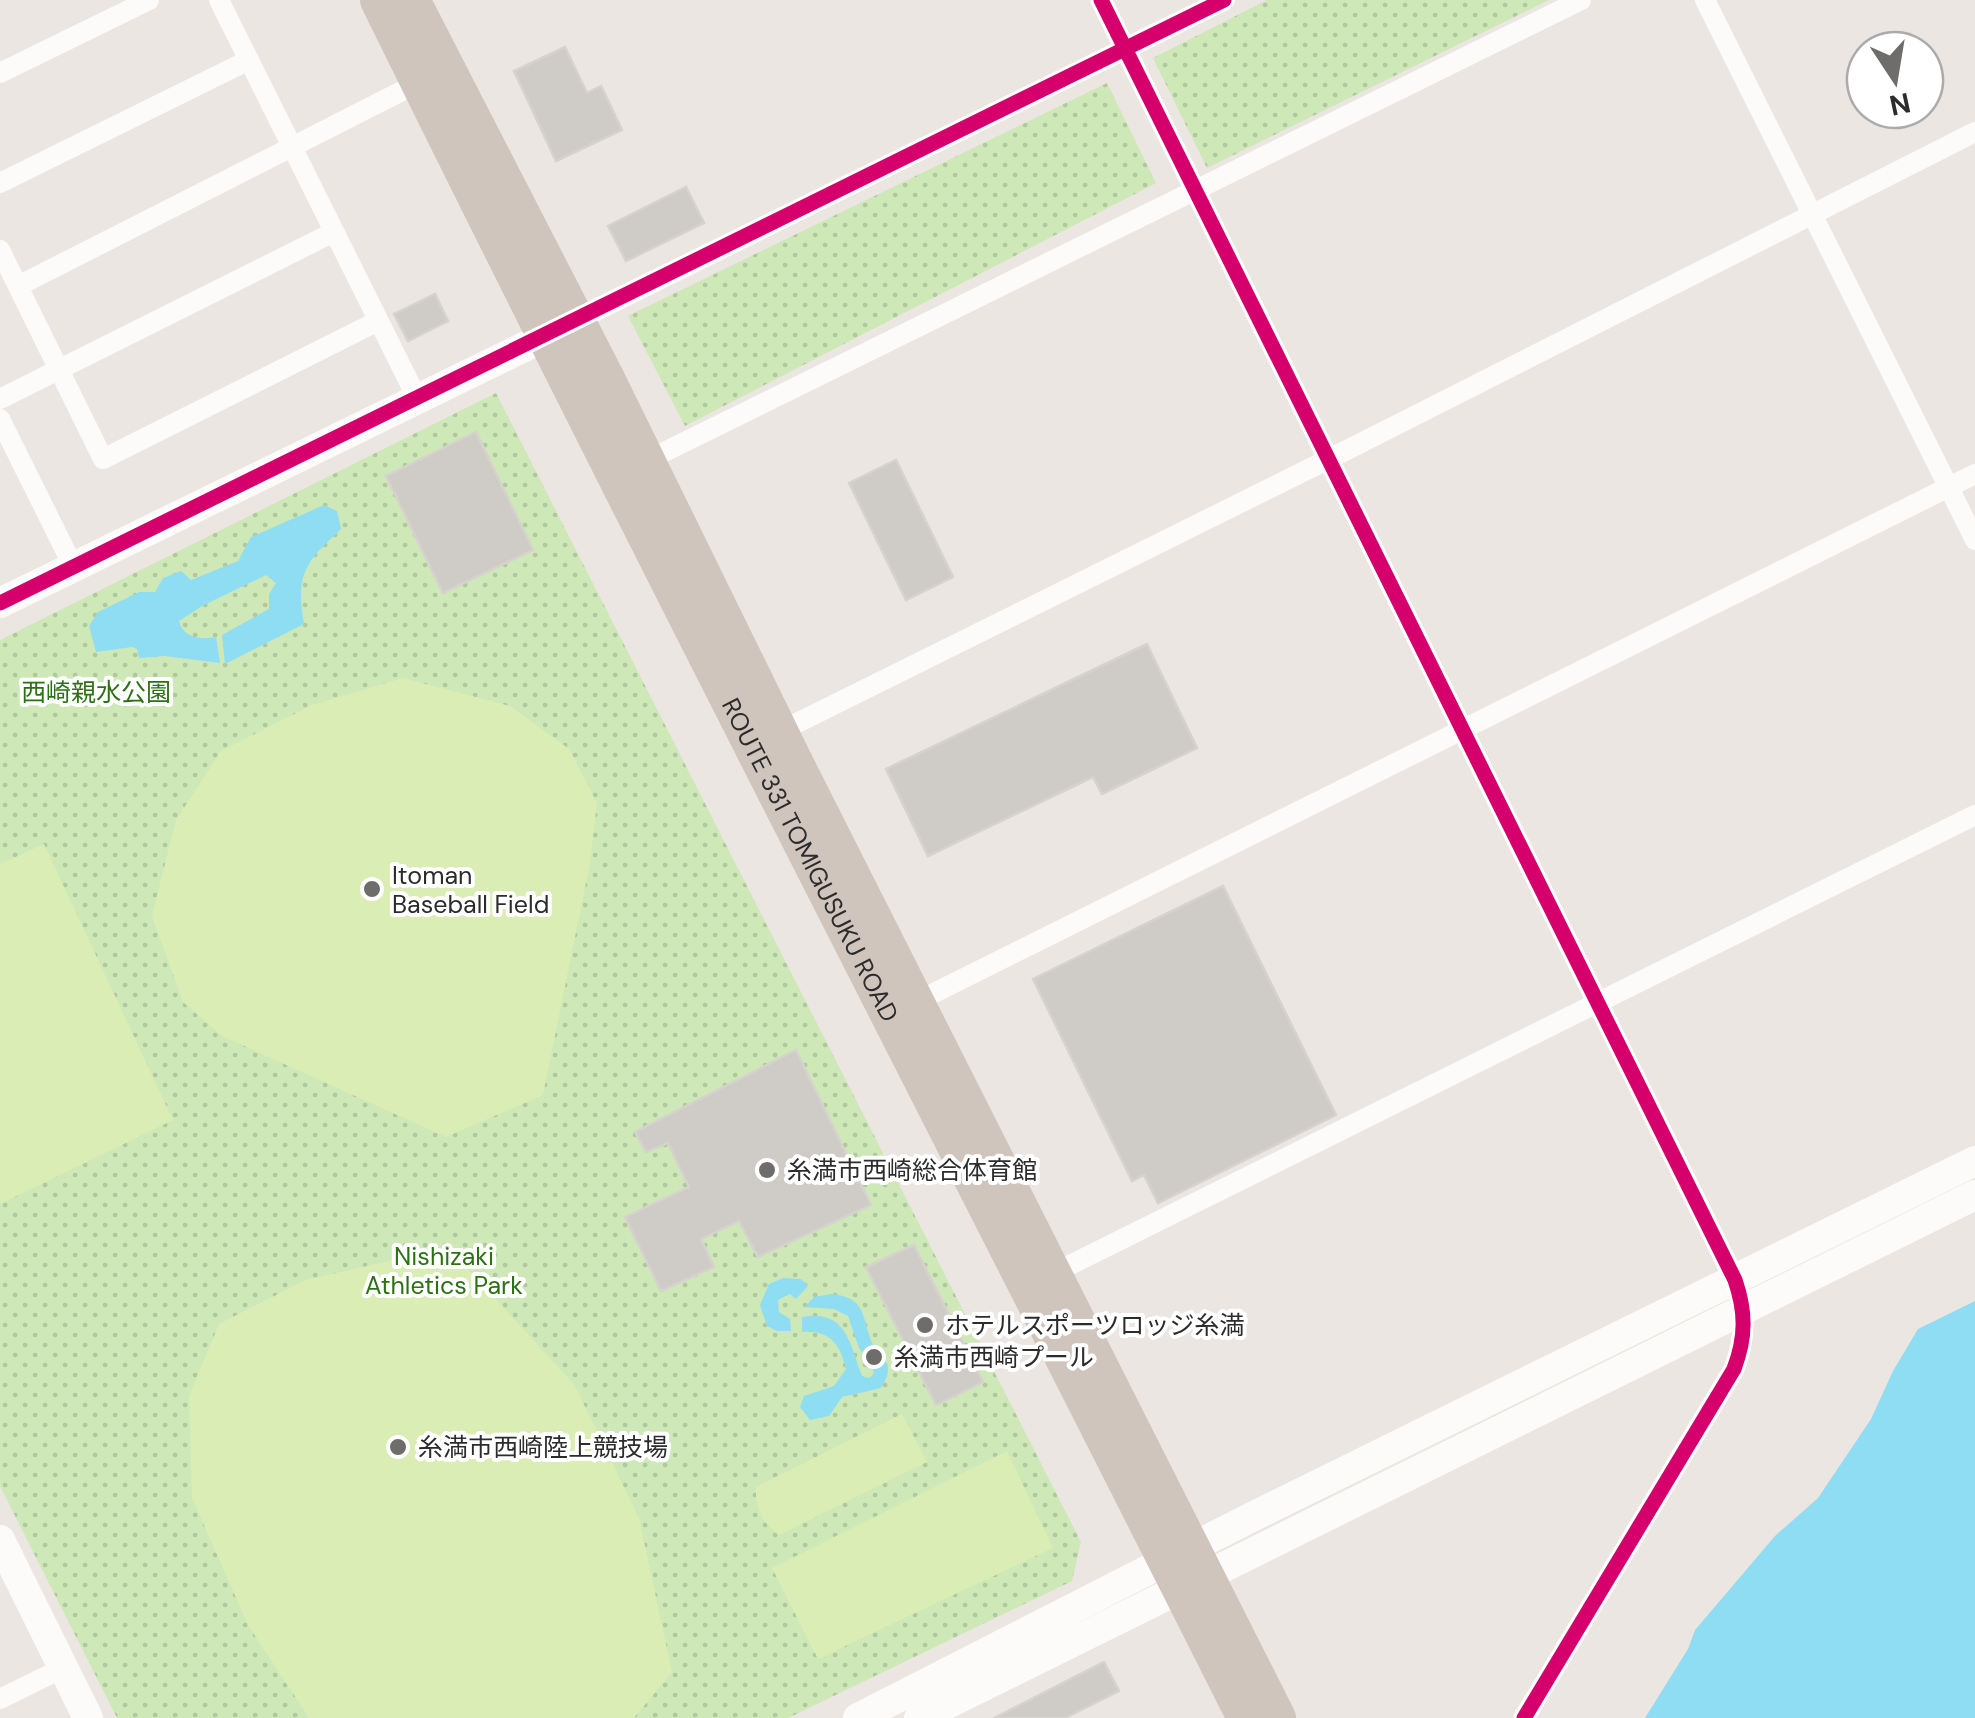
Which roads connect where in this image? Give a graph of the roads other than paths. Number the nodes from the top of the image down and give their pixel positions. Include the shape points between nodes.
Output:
1 (150, 0) edge
2 (219, 0) edge
3 (356, 0) edge
4 (379, 0) edge
5 (411, 0) edge
6 (426, 0) edge
7 (1100, 0) edge
8 (1224, 0) edge
9 (1581, 0) edge
10 (1705, 0) edge
11 (1125, 50) junction
12 (249, 60) junction
13 (0, 73) edge
14 (435, 93) junction
15 (1975, 132) edge
16 (292, 147) junction
17 (0, 183) edge
18 (1196, 192) junction
19 (1812, 214) junction
20 (334, 232) junction
21 (0, 250) edge
22 (18, 286) junction
23 (378, 321) junction
24 (561, 329) junction
25 (60, 369) junction
26 (417, 398) junction
27 (0, 399) edge
28 (0, 419) edge
29 (1328, 460) junction
30 (646, 462) junction
31 (1975, 474) edge
32 (1949, 487) junction
33 (1975, 540) edge
34 (73, 566) junction
35 (0, 603) edge
36 (780, 732) junction
37 (1463, 732) junction
38 (1975, 815) edge
39 (825, 855) junction
40 (934, 992) junction
41 (1598, 1004) junction
42 (1975, 1161) edge
43 (1975, 1195) edge
44 (1070, 1265) junction
45 (1735, 1280) junction
46 (1745, 1310) junction
47 (1082, 1360) junction
48 (0, 1540) edge
49 (1220, 1552) junction
50 (8, 1574) edge
51 (1155, 1585) junction
52 (64, 1668) junction
53 (0, 1699) edge
54 (88, 1718) edge
55 (858, 1718) edge
56 (920, 1718) edge
57 (1222, 1718) edge
58 (1246, 1718) edge
59 (1277, 1718) edge
60 (1305, 1718) edge
61 (1524, 1718) edge

1 - 13 street
2 - 12 street
3 - 14 highway
4 - 14 highway, ROUTE 331 TOMIGUSUKU ROAD
5 - 14 highway, ROUTE 331 TOMIGUSUKU ROAD
6 - 14 highway via 456,74
7 - 11 street
8 - 11 street
9 - 18 street
10 - 19 street
11 - 18 street
11 - 24 street
12 - 16 street
12 - 17 street
14 - 16 street
14 - 24 highway, ROUTE 331 TOMIGUSUKU ROAD
14 - 24 highway, ROUTE 331 TOMIGUSUKU ROAD via 432,143
15 - 19 street
16 - 20 street
16 - 22 street
18 - 29 street
18 - 30 street
19 - 29 street
19 - 32 street
20 - 23 street
20 - 25 street
21 - 22 street
22 - 25 street
23 - 25 street via 103,458
23 - 26 street
24 - 26 street
24 - 30 highway, ROUTE 331 TOMIGUSUKU ROAD
24 - 39 highway, ROUTE 331 TOMIGUSUKU ROAD
25 - 27 street
26 - 34 street
28 - 34 street
29 - 36 street
29 - 37 street
30 - 36 highway, ROUTE 331 TOMIGUSUKU ROAD
31 - 32 street
32 - 33 street
32 - 37 street
34 - 35 street
36 - 39 highway, ROUTE 331 TOMIGUSUKU ROAD
37 - 40 street
37 - 41 street
38 - 41 street
39 - 40 highway via 892,913
39 - 47 highway, ROUTE 331 TOMIGUSUKU ROAD
39 - 51 highway via 815,903
40 - 44 highway
41 - 44 street
41 - 45 street
42 - 45 street
43 - 46 street
44 - 49 highway
45 - 46 street
45 - 49 street
46 - 49 street
46 - 61 street via 1734,1369
47 - 58 highway, ROUTE 331 TOMIGUSUKU ROAD
47 - 59 highway, ROUTE 331 TOMIGUSUKU ROAD
48 - 50 street
49 - 51 street
49 - 60 highway
50 - 52 street
51 - 55 street
51 - 56 street
51 - 57 highway
52 - 53 street
52 - 54 street

